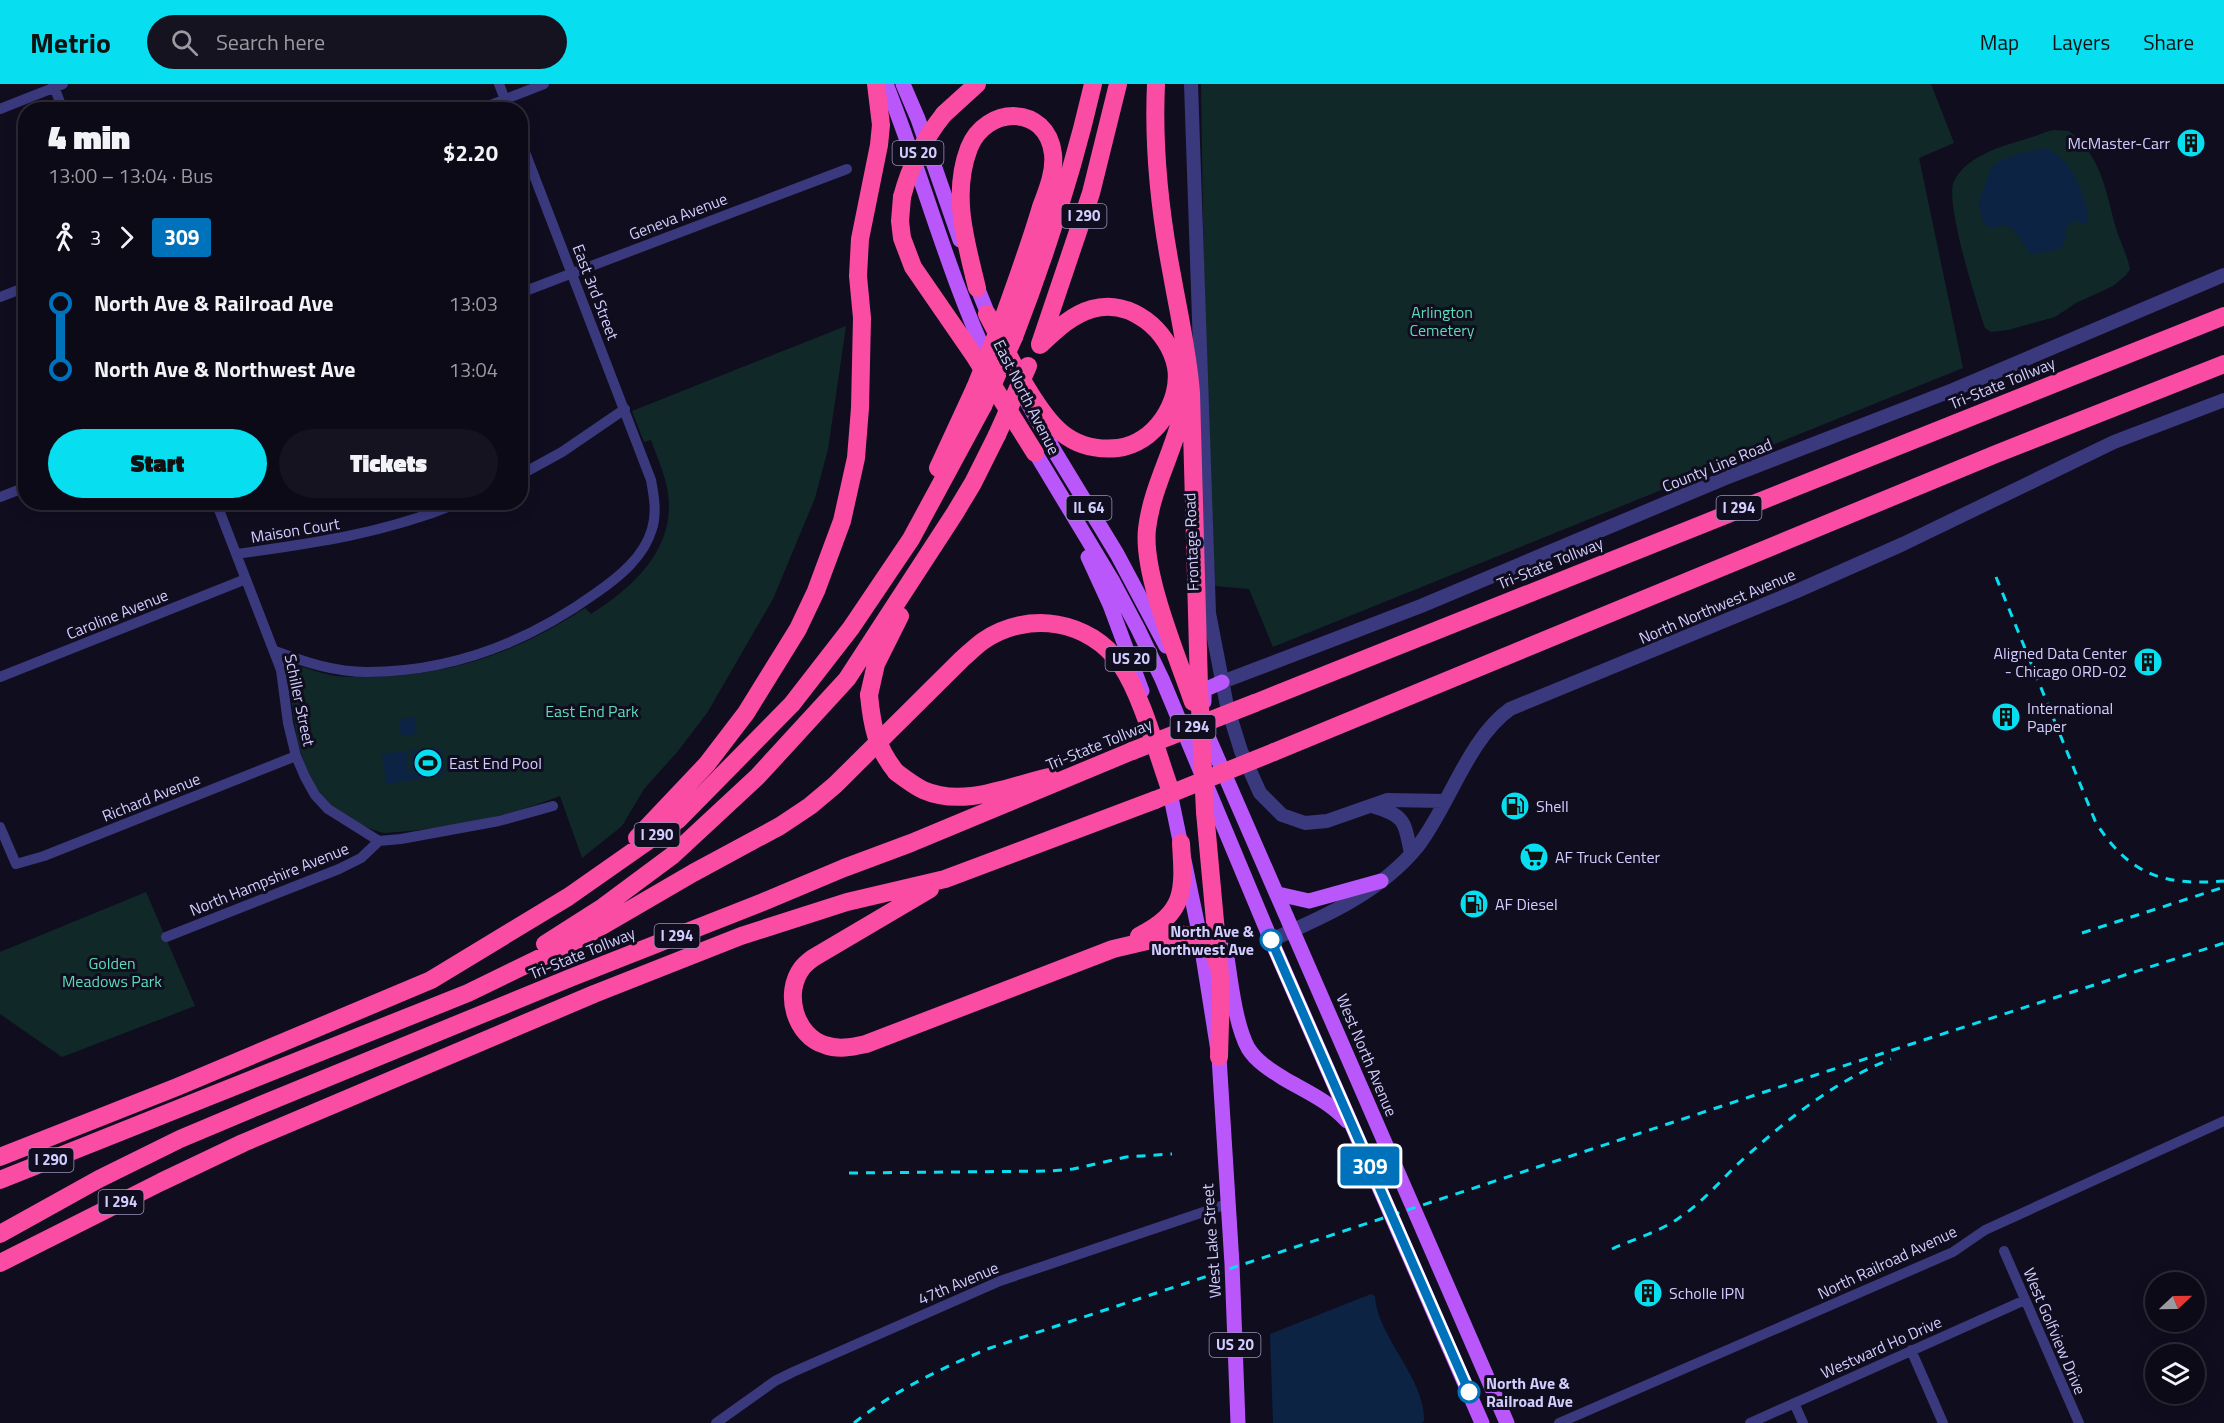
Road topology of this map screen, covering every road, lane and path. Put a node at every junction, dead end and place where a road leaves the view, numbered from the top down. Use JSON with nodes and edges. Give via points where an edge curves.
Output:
{"nodes":[{"id":1,"x":499,"y":84,"type":"edge"},
{"id":2,"x":544,"y":84,"type":"edge"},
{"id":3,"x":876,"y":84,"type":"edge"},
{"id":4,"x":886,"y":84,"type":"edge"},
{"id":5,"x":903,"y":84,"type":"edge"},
{"id":6,"x":977,"y":84,"type":"edge"},
{"id":7,"x":1093,"y":84,"type":"edge"},
{"id":8,"x":1118,"y":84,"type":"edge"},
{"id":9,"x":1155,"y":84,"type":"edge"},
{"id":10,"x":1191,"y":84,"type":"edge"},
{"id":11,"x":57,"y":85,"type":"edge"},
{"id":12,"x":61,"y":102,"type":"edge"},
{"id":13,"x":506,"y":102,"type":"edge"},
{"id":14,"x":511,"y":102,"type":"edge"},
{"id":15,"x":0,"y":109,"type":"edge"},
{"id":16,"x":528,"y":159,"type":"edge"},
{"id":17,"x":847,"y":169,"type":"dead end"},
{"id":18,"x":572,"y":272,"type":"junction"},
{"id":19,"x":2224,"y":275,"type":"edge"},
{"id":20,"x":977,"y":288,"type":"junction"},
{"id":21,"x":18,"y":290,"type":"edge"},
{"id":22,"x":528,"y":290,"type":"edge"},
{"id":23,"x":0,"y":297,"type":"edge"},
{"id":24,"x":995,"y":315,"type":"junction"},
{"id":25,"x":2224,"y":316,"type":"edge"},
{"id":26,"x":1040,"y":345,"type":"junction"},
{"id":27,"x":1188,"y":356,"type":"junction"},
{"id":28,"x":2224,"y":364,"type":"edge"},
{"id":29,"x":2224,"y":400,"type":"edge"},
{"id":30,"x":625,"y":409,"type":"junction"},
{"id":31,"x":1035,"y":453,"type":"junction"},
{"id":32,"x":528,"y":471,"type":"edge"},
{"id":33,"x":1050,"y":479,"type":"junction"},
{"id":34,"x":18,"y":490,"type":"edge"},
{"id":35,"x":0,"y":497,"type":"edge"},
{"id":36,"x":219,"y":510,"type":"edge"},
{"id":37,"x":439,"y":510,"type":"edge"},
{"id":38,"x":955,"y":513,"type":"junction"},
{"id":39,"x":236,"y":554,"type":"junction"},
{"id":40,"x":246,"y":579,"type":"junction"},
{"id":41,"x":851,"y":628,"type":"junction"},
{"id":42,"x":275,"y":651,"type":"junction"},
{"id":43,"x":0,"y":677,"type":"edge"},
{"id":44,"x":1222,"y":682,"type":"junction"},
{"id":45,"x":1199,"y":697,"type":"junction"},
{"id":46,"x":296,"y":756,"type":"junction"},
{"id":47,"x":1098,"y":766,"type":"junction"},
{"id":48,"x":1170,"y":789,"type":"junction"},
{"id":49,"x":1444,"y":801,"type":"junction"},
{"id":50,"x":553,"y":806,"type":"dead end"},
{"id":51,"x":1372,"y":806,"type":"junction"},
{"id":52,"x":1208,"y":811,"type":"junction"},
{"id":53,"x":0,"y":827,"type":"edge"},
{"id":54,"x":379,"y":841,"type":"junction"},
{"id":55,"x":1181,"y":843,"type":"junction"},
{"id":56,"x":1411,"y":853,"type":"junction"},
{"id":57,"x":602,"y":873,"type":"junction"},
{"id":58,"x":945,"y":879,"type":"junction"},
{"id":59,"x":1381,"y":881,"type":"junction"},
{"id":60,"x":1278,"y":894,"type":"junction"},
{"id":61,"x":1294,"y":930,"type":"junction"},
{"id":62,"x":166,"y":937,"type":"dead end"},
{"id":63,"x":1200,"y":937,"type":"junction"},
{"id":64,"x":1271,"y":940,"type":"junction"},
{"id":65,"x":1113,"y":950,"type":"junction"},
{"id":66,"x":1219,"y":967,"type":"junction"},
{"id":67,"x":468,"y":993,"type":"junction"},
{"id":68,"x":1219,"y":1058,"type":"junction"},
{"id":69,"x":2224,"y":1121,"type":"edge"},
{"id":70,"x":1354,"y":1129,"type":"junction"},
{"id":71,"x":0,"y":1157,"type":"edge"},
{"id":72,"x":0,"y":1180,"type":"edge"},
{"id":73,"x":1227,"y":1204,"type":"junction"},
{"id":74,"x":0,"y":1234,"type":"edge"},
{"id":75,"x":2004,"y":1251,"type":"dead end"},
{"id":76,"x":0,"y":1263,"type":"edge"},
{"id":77,"x":2025,"y":1300,"type":"junction"},
{"id":78,"x":1911,"y":1350,"type":"junction"},
{"id":79,"x":741,"y":1392,"type":"dead end"},
{"id":80,"x":753,"y":1396,"type":"junction"},
{"id":81,"x":1794,"y":1403,"type":"junction"},
{"id":82,"x":716,"y":1423,"type":"edge"},
{"id":83,"x":1238,"y":1423,"type":"edge"},
{"id":84,"x":1482,"y":1423,"type":"edge"},
{"id":85,"x":1508,"y":1423,"type":"edge"},
{"id":86,"x":1559,"y":1423,"type":"edge"},
{"id":87,"x":1749,"y":1423,"type":"edge"},
{"id":88,"x":1803,"y":1423,"type":"edge"},
{"id":89,"x":1943,"y":1423,"type":"edge"},
{"id":90,"x":2079,"y":1423,"type":"edge"}],
"edges":[{"from":1,"to":13,"type":"street"},
{"from":2,"to":14,"type":"street"},
{"from":3,"to":57,"type":"highway","via":[[881,124],[860,239],[858,276],[862,318],[860,408],[856,458],[842,521],[798,629],[746,713],[707,764]]},
{"from":4,"to":31,"type":"main road","name":"East North Avenue","via":[[973,328]]},
{"from":5,"to":20,"type":"main road","name":"East North Avenue","number":"IL 64"},
{"from":6,"to":31,"type":"highway","number":"US 20","bridge":true,"via":[[944,114],[922,144],[902,197],[902,238],[913,267]]},
{"from":7,"to":41,"type":"highway","number":"I 290","bridge":true,"via":[[1071,173],[1014,337],[983,406],[911,539]]},
{"from":8,"to":26,"type":"highway","number":"I 290","via":[[1091,193]]},
{"from":9,"to":27,"type":"highway","number":"US 20","via":[[1164,230]]},
{"from":10,"to":44,"type":"street","name":"Frontage Road","via":[[1209,613]]},
{"from":11,"to":12,"type":"street"},
{"from":11,"to":15,"type":"street"},
{"from":16,"to":18,"type":"street","name":"East 3rd Street"},
{"from":17,"to":18,"type":"street","name":"Geneva Avenue"},
{"from":18,"to":22,"type":"street","name":"Geneva Avenue"},
{"from":18,"to":30,"type":"street","name":"East 3rd Street"},
{"from":19,"to":44,"type":"street","name":"County Line Road","via":[[1953,390],[1723,479],[1421,606]]},
{"from":20,"to":24,"type":"main road","name":"East North Avenue","number":"IL 64"},
{"from":20,"to":24,"type":"highway","via":[[961,214],[965,161],[983,126],[1000,117],[1020,116],[1045,132],[1053,167],[1039,214]]},
{"from":21,"to":23,"type":"street"},
{"from":24,"to":26,"type":"highway","via":[[1044,414],[1076,442],[1106,449],[1135,443],[1156,428],[1172,401],[1176,369],[1172,354],[1157,329],[1133,312],[1091,309],[1065,323]]},
{"from":24,"to":41,"type":"highway","bridge":true,"via":[[975,388],[939,466]]},
{"from":24,"to":45,"type":"main road","name":"East North Avenue","number":"IL 64","via":[[1034,414]]},
{"from":25,"to":47,"type":"highway","name":"Tri-State Tollway","number":"I 294","bridge":true},
{"from":26,"to":38,"type":"highway","number":"I 290","bridge":true},
{"from":27,"to":45,"type":"highway","number":"US 20"},
{"from":27,"to":45,"type":"highway","via":[[1182,418],[1150,512],[1146,545],[1156,592]]},
{"from":28,"to":58,"type":"highway","number":"I 294","bridge":true,"via":[[1155,800]]},
{"from":29,"to":49,"type":"street","name":"North Northwest Avenue","via":[[2114,442],[1903,544],[1510,710],[1490,729]]},
{"from":30,"to":32,"type":"street"},
{"from":30,"to":42,"type":"street","name":"East 3rd Street","via":[[651,480],[655,518],[644,547],[604,588],[535,632],[458,661],[357,672],[328,669]]},
{"from":31,"to":33,"type":"main road","name":"East North Avenue","number":"US 20"},
{"from":33,"to":48,"type":"main road","number":"US 20","via":[[1131,657]]},
{"from":33,"to":64,"type":"main road","name":"East North Avenue","number":"IL 64","via":[[1138,629]]},
{"from":34,"to":35,"type":"street"},
{"from":36,"to":39,"type":"street","name":"Schiller Street"},
{"from":37,"to":39,"type":"street","name":"Maison Court","via":[[358,535]]},
{"from":38,"to":47,"type":"highway","bridge":true,"via":[[876,664],[869,695],[872,727],[884,757],[896,772],[922,790],[966,798]]},
{"from":38,"to":67,"type":"highway","number":"I 290","via":[[847,679],[758,776],[673,855],[603,907]]},
{"from":39,"to":40,"type":"street","name":"Schiller Street"},
{"from":40,"to":42,"type":"street","name":"Schiller Street"},
{"from":40,"to":43,"type":"street","name":"Caroline Avenue"},
{"from":41,"to":57,"type":"highway","number":"I 290","via":[[792,704],[678,820]]},
{"from":42,"to":46,"type":"street","name":"Schiller Street"},
{"from":44,"to":45,"type":"main road","via":[[1204,690]]},
{"from":44,"to":51,"type":"street","name":"Frontage Road","via":[[1241,751],[1260,793],[1282,815],[1305,823],[1328,821]]},
{"from":45,"to":52,"type":"highway","number":"US 20","bridge":true},
{"from":45,"to":60,"type":"main road","name":"West North Avenue","number":"IL 64"},
{"from":46,"to":53,"type":"street","name":"Richard Avenue","via":[[16,864]]},
{"from":46,"to":54,"type":"street","name":"Schiller Street","via":[[320,802]]},
{"from":47,"to":74,"type":"highway","name":"Tri-State Tollway","number":"I 294","via":[[180,1139],[69,1194]]},
{"from":48,"to":55,"type":"main road","number":"US 20"},
{"from":48,"to":67,"type":"highway","via":[[1130,682],[1111,653],[1085,633],[1055,623],[1031,622],[984,640],[836,786],[810,806],[583,937]]},
{"from":49,"to":51,"type":"street","name":"Frontage Road","via":[[1388,800]]},
{"from":49,"to":56,"type":"street","name":"North Northwest Avenue"},
{"from":50,"to":54,"type":"street","via":[[499,821]]},
{"from":51,"to":56,"type":"street","via":[[1394,812],[1405,824]]},
{"from":52,"to":66,"type":"highway","number":"US 20"},
{"from":52,"to":70,"type":"main road","via":[[1230,980],[1248,1047],[1269,1069],[1339,1112]]},
{"from":54,"to":62,"type":"street","name":"North Hampshire Avenue","via":[[361,858],[345,866]]},
{"from":55,"to":63,"type":"main road","number":"US 20"},
{"from":55,"to":65,"type":"highway","via":[[1182,888],[1178,904],[1159,924]]},
{"from":56,"to":59,"type":"street","name":"North Northwest Avenue"},
{"from":57,"to":71,"type":"highway","number":"I 290","via":[[431,980]]},
{"from":58,"to":65,"type":"highway","via":[[802,968],[793,990],[793,1004],[803,1031],[813,1040],[843,1048],[866,1044]]},
{"from":58,"to":76,"type":"highway","number":"I 294","via":[[847,902],[741,936],[594,994],[243,1143]]},
{"from":59,"to":60,"type":"main road","via":[[1309,901]]},
{"from":59,"to":61,"type":"street","name":"North Northwest Avenue","via":[[1342,907]]},
{"from":60,"to":61,"type":"main road","name":"West North Avenue","number":"IL 64"},
{"from":61,"to":64,"type":"street","name":"North Northwest Avenue"},
{"from":61,"to":85,"type":"main road","name":"West North Avenue","number":"IL 64"},
{"from":63,"to":65,"type":"highway","via":[[1177,934]]},
{"from":63,"to":66,"type":"highway"},
{"from":63,"to":68,"type":"main road","number":"US 20"},
{"from":64,"to":70,"type":"main road","number":"IL 64"},
{"from":66,"to":68,"type":"highway","number":"US 20"},
{"from":67,"to":72,"type":"highway","number":"I 290"},
{"from":68,"to":73,"type":"main road","name":"West Lake Street","number":"US 20"},
{"from":69,"to":86,"type":"street","name":"North Railroad Avenue","via":[[1985,1230],[1953,1252]]},
{"from":70,"to":84,"type":"main road","number":"IL 64"},
{"from":73,"to":80,"type":"street","name":"47th Avenue","via":[[1000,1281],[793,1372]]},
{"from":73,"to":83,"type":"main road","name":"West Lake Street","number":"US 20"},
{"from":75,"to":77,"type":"street","name":"West Golfview Drive"},
{"from":77,"to":78,"type":"street","name":"Westward Ho Drive"},
{"from":77,"to":90,"type":"street","name":"West Golfview Drive"},
{"from":78,"to":81,"type":"street","name":"Westward Ho Drive"},
{"from":78,"to":89,"type":"street"},
{"from":79,"to":80,"type":"street"},
{"from":80,"to":82,"type":"street","name":"47th Avenue"},
{"from":81,"to":87,"type":"street","name":"Westward Ho Drive"},
{"from":81,"to":88,"type":"street"}]}
